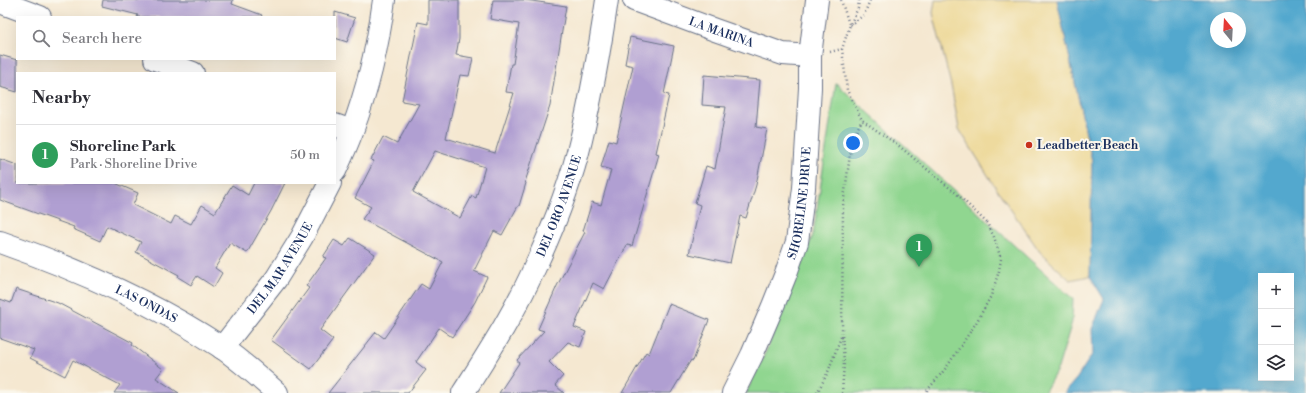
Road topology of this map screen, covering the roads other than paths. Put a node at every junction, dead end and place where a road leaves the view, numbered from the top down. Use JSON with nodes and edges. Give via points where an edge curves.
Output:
{"nodes":[{"id":1,"x":384,"y":0,"type":"edge"},
{"id":2,"x":607,"y":0,"type":"edge"},
{"id":3,"x":634,"y":0,"type":"edge"},
{"id":4,"x":817,"y":0,"type":"edge"},
{"id":5,"x":0,"y":2,"type":"edge"},
{"id":6,"x":37,"y":16,"type":"edge"},
{"id":7,"x":810,"y":56,"type":"junction"},
{"id":8,"x":158,"y":60,"type":"edge"},
{"id":9,"x":190,"y":72,"type":"edge"},
{"id":10,"x":343,"y":128,"type":"edge"},
{"id":11,"x":336,"y":166,"type":"edge"},
{"id":12,"x":329,"y":184,"type":"edge"},
{"id":13,"x":0,"y":242,"type":"edge"},
{"id":14,"x":222,"y":348,"type":"junction"},
{"id":15,"x":277,"y":393,"type":"edge"},
{"id":16,"x":463,"y":393,"type":"edge"},
{"id":17,"x":733,"y":393,"type":"edge"}],
"edges":[{"from":1,"to":10,"type":"street","via":[[370,73]]},
{"from":2,"to":16,"type":"street","name":"DEL ORO AVENUE","via":[[581,140],[557,216],[535,268],[503,331]]},
{"from":3,"to":7,"type":"street","name":"LA MARINA","via":[[783,54]]},
{"from":4,"to":7,"type":"street","name":"SHORELINE DRIVE"},
{"from":5,"to":6,"type":"street"},
{"from":7,"to":17,"type":"street","name":"SHORELINE DRIVE","via":[[804,188],[797,242],[786,276]]},
{"from":8,"to":9,"type":"street"},
{"from":10,"to":11,"type":"street"},
{"from":12,"to":14,"type":"street","name":"DEL MAR AVENUE","via":[[302,237],[276,279]]},
{"from":13,"to":14,"type":"street","name":"LAS ONDAS","via":[[126,293],[176,319]]},
{"from":14,"to":15,"type":"street","name":"LAS ONDAS"}]}
